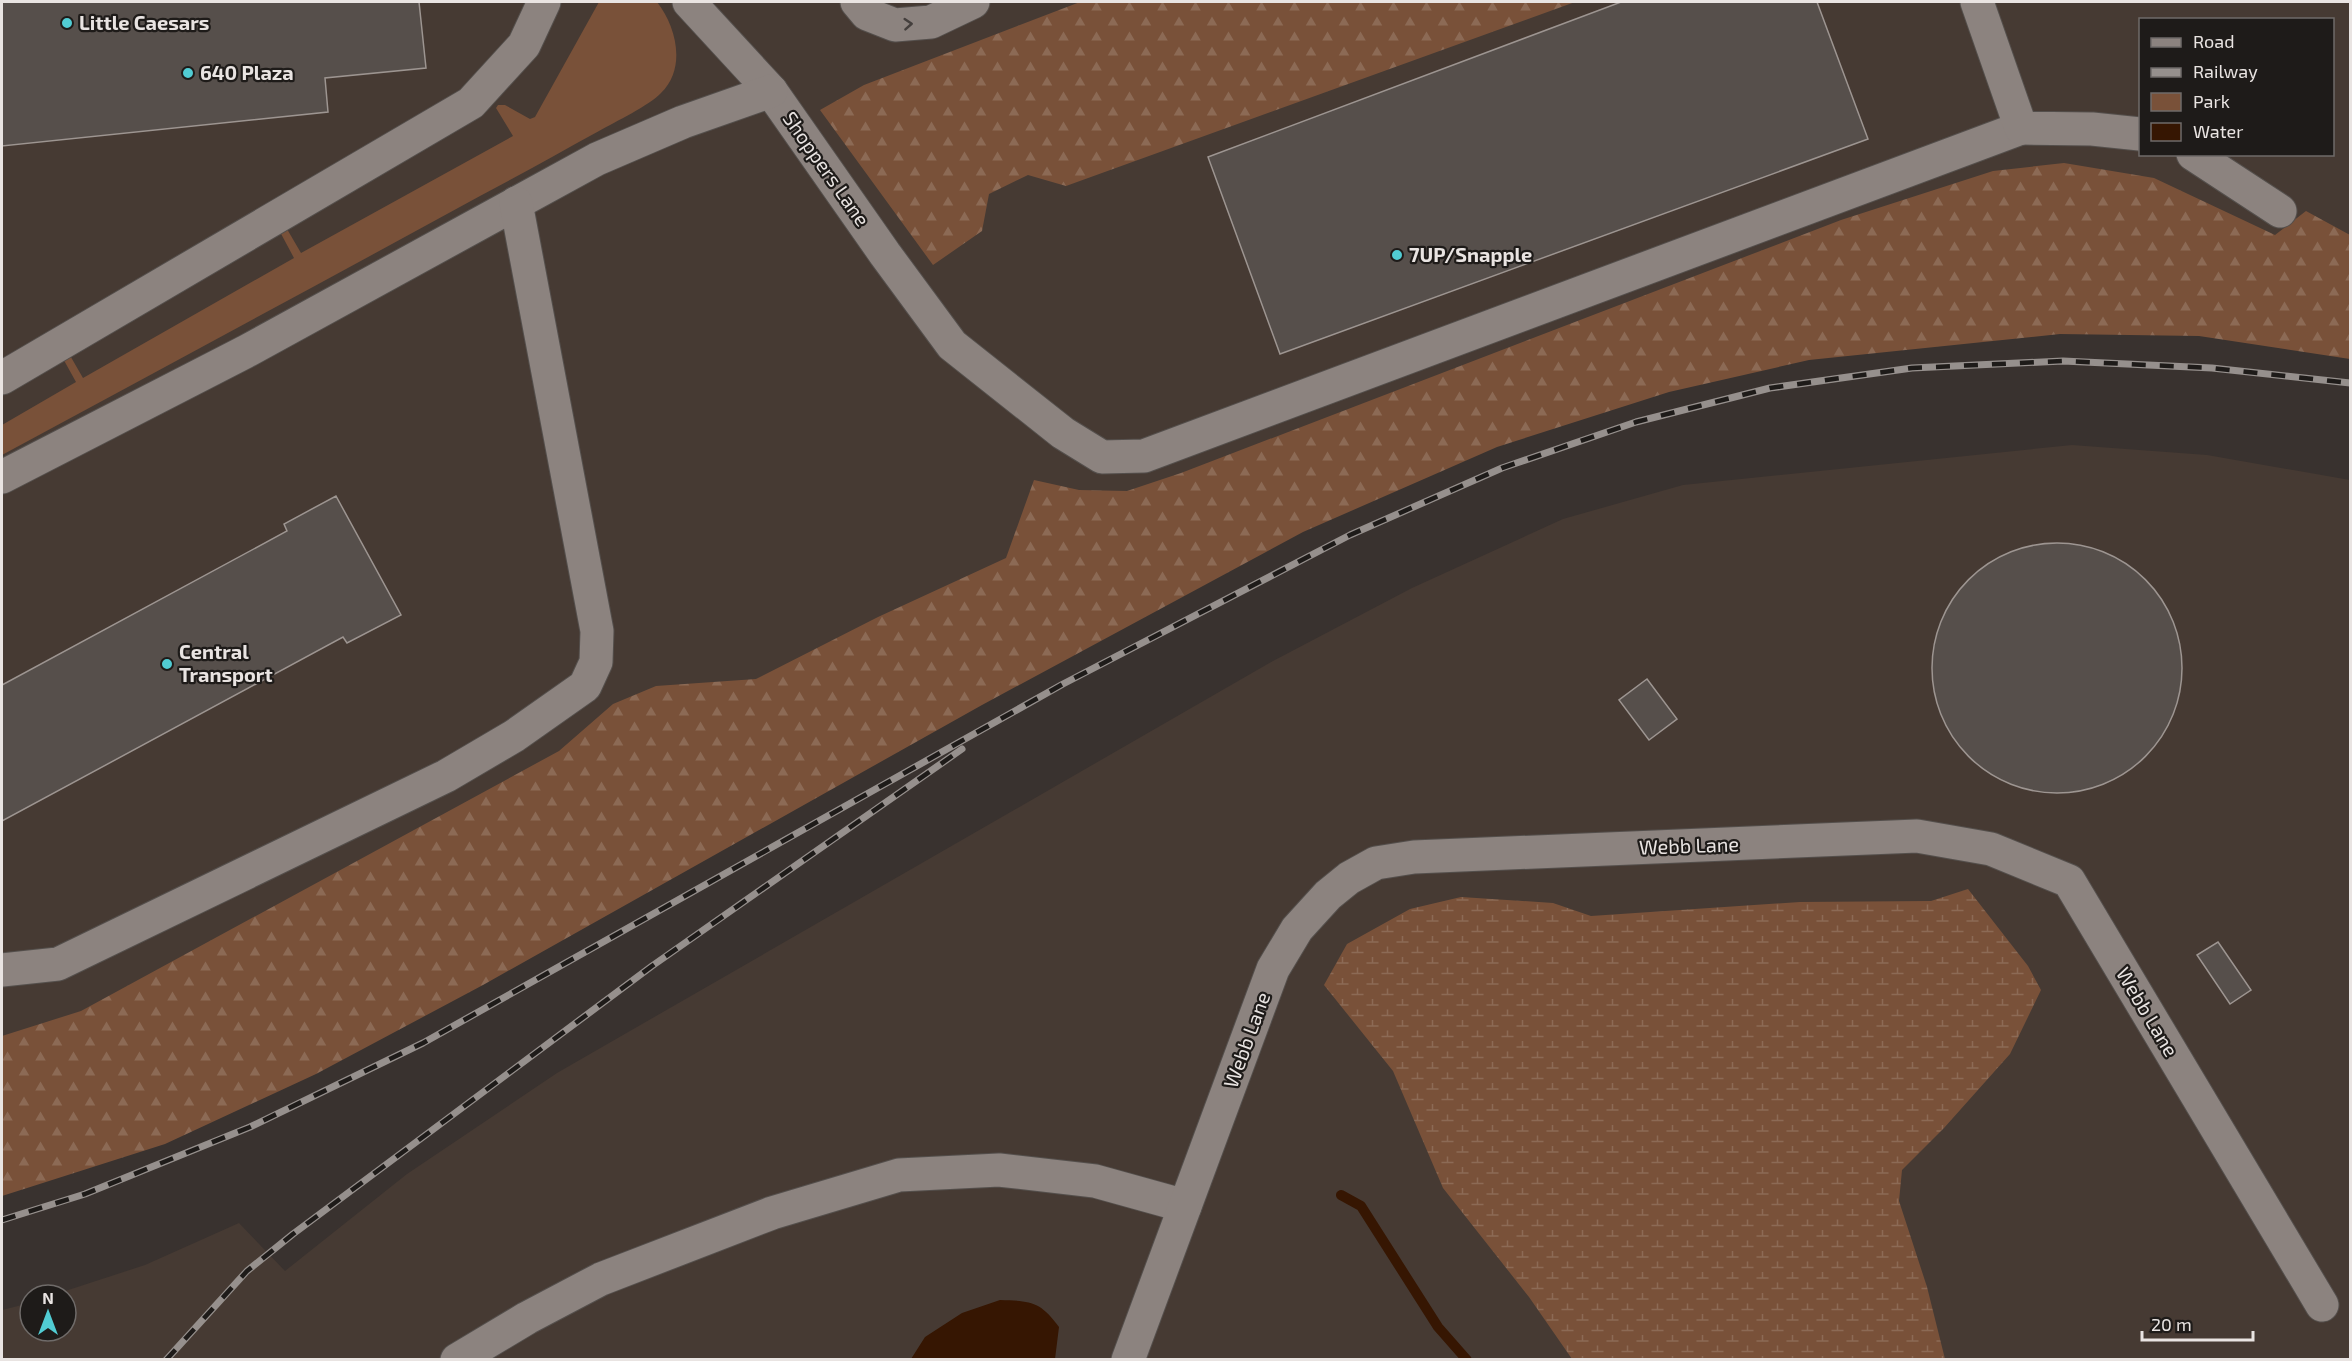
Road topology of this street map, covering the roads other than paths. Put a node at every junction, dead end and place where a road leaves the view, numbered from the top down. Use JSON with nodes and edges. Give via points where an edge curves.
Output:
{"nodes":[{"id":1,"x":544,"y":2,"type":"edge"},
{"id":2,"x":689,"y":2,"type":"edge"},
{"id":3,"x":857,"y":2,"type":"edge"},
{"id":4,"x":973,"y":2,"type":"edge"},
{"id":5,"x":1977,"y":2,"type":"edge"},
{"id":6,"x":771,"y":90,"type":"junction"},
{"id":7,"x":2021,"y":128,"type":"junction"},
{"id":8,"x":2139,"y":134,"type":"edge"},
{"id":9,"x":2196,"y":156,"type":"edge"},
{"id":10,"x":516,"y":202,"type":"junction"},
{"id":11,"x":2280,"y":210,"type":"dead end"},
{"id":12,"x":2,"y":378,"type":"edge"},
{"id":13,"x":2,"y":477,"type":"edge"},
{"id":14,"x":2,"y":970,"type":"edge"},
{"id":15,"x":1185,"y":1206,"type":"junction"},
{"id":16,"x":2322,"y":1305,"type":"dead end"},
{"id":17,"x":457,"y":1359,"type":"edge"},
{"id":18,"x":1128,"y":1359,"type":"edge"}],
"edges":[{"from":1,"to":12,"type":"street","via":[[524,45],[471,104]]},
{"from":2,"to":6,"type":"street","name":"Shoppers Lane"},
{"from":3,"to":4,"type":"street","one_way":true,"via":[[867,14],[895,25],[931,22]]},
{"from":5,"to":7,"type":"street"},
{"from":6,"to":7,"type":"street","name":"Shoppers Lane","via":[[952,345],[1063,433],[1102,457],[1144,456]]},
{"from":6,"to":10,"type":"street","via":[[597,159]]},
{"from":7,"to":8,"type":"street"},
{"from":9,"to":11,"type":"street"},
{"from":10,"to":13,"type":"street","via":[[245,352]]},
{"from":10,"to":14,"type":"street","via":[[597,631],[596,662],[585,686],[514,736],[446,776],[58,964]]},
{"from":15,"to":16,"type":"street","name":"Webb Lane","via":[[1273,969],[1297,929],[1328,895],[1376,863],[1414,857],[1917,836],[1991,849],[2069,881]]},
{"from":15,"to":17,"type":"street","via":[[1095,1181],[999,1170],[899,1175],[772,1213],[601,1279]]},
{"from":15,"to":18,"type":"street","name":"Webb Lane"}]}
